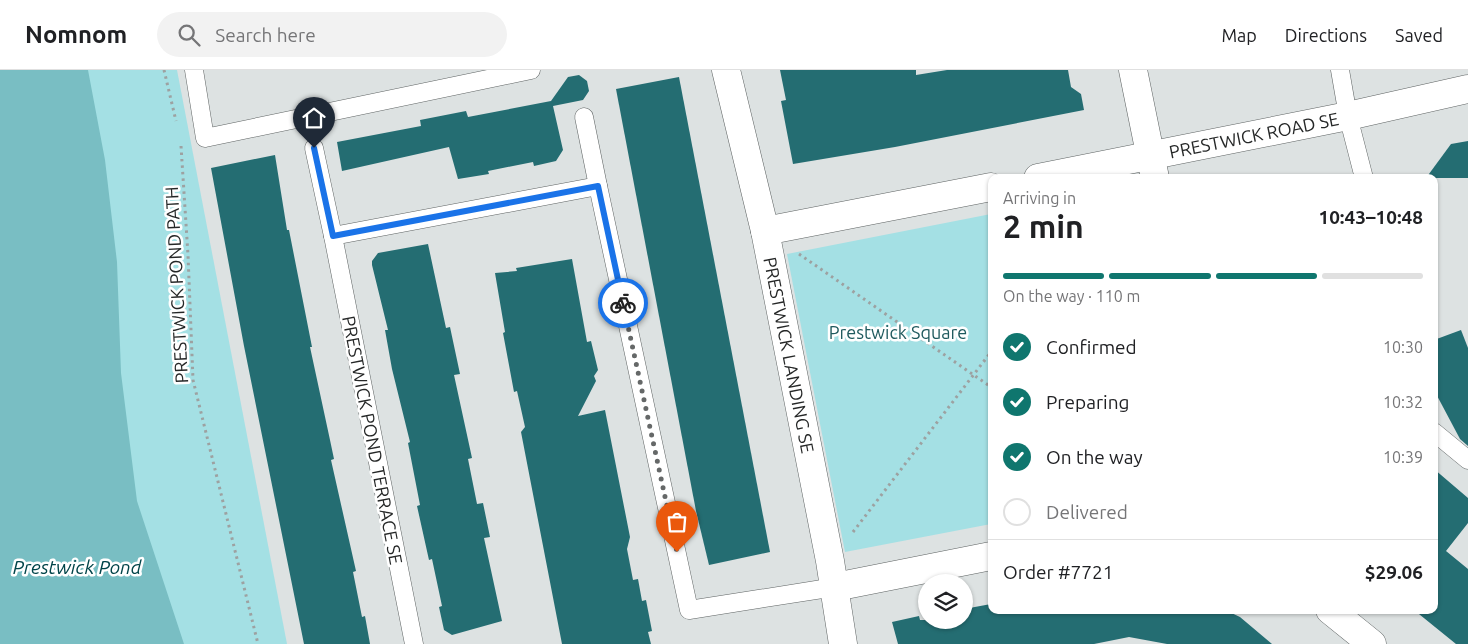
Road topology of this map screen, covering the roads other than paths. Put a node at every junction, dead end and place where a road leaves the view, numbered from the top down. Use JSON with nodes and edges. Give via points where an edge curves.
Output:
{"nodes":[{"id":1,"x":194,"y":70,"type":"edge"},
{"id":2,"x":531,"y":70,"type":"edge"},
{"id":3,"x":726,"y":70,"type":"edge"},
{"id":4,"x":1133,"y":70,"type":"edge"},
{"id":5,"x":1340,"y":70,"type":"edge"},
{"id":6,"x":1468,"y":89,"type":"edge"},
{"id":7,"x":1348,"y":116,"type":"junction"},
{"id":8,"x":584,"y":118,"type":"dead end"},
{"id":9,"x":314,"y":148,"type":"dead end"},
{"id":10,"x":1153,"y":166,"type":"edge"},
{"id":11,"x":1076,"y":174,"type":"edge"},
{"id":12,"x":1363,"y":174,"type":"edge"},
{"id":13,"x":598,"y":186,"type":"junction"},
{"id":14,"x":988,"y":188,"type":"edge"},
{"id":15,"x":766,"y":231,"type":"junction"},
{"id":16,"x":333,"y":236,"type":"junction"},
{"id":17,"x":1438,"y":435,"type":"edge"},
{"id":18,"x":1468,"y":460,"type":"edge"},
{"id":19,"x":988,"y":556,"type":"edge"},
{"id":20,"x":833,"y":574,"type":"junction"},
{"id":21,"x":1335,"y":614,"type":"edge"},
{"id":22,"x":414,"y":644,"type":"edge"},
{"id":23,"x":844,"y":644,"type":"edge"},
{"id":24,"x":1372,"y":644,"type":"edge"}],
"edges":[{"from":1,"to":2,"type":"lane","via":[[205,138]]},
{"from":3,"to":15,"type":"street","name":"PRESTWICK LANDING SE"},
{"from":4,"to":10,"type":"street"},
{"from":5,"to":7,"type":"lane"},
{"from":6,"to":7,"type":"street","name":"PRESTWICK ROAD SE"},
{"from":7,"to":10,"type":"street","name":"PRESTWICK ROAD SE"},
{"from":7,"to":12,"type":"lane"},
{"from":8,"to":13,"type":"lane"},
{"from":9,"to":16,"type":"lane","name":"PRESTWICK POND TERRACE SE"},
{"from":10,"to":11,"type":"street","name":"PRESTWICK ROAD SE"},
{"from":13,"to":16,"type":"lane"},
{"from":13,"to":20,"type":"lane","via":[[689,610]]},
{"from":14,"to":15,"type":"street"},
{"from":15,"to":20,"type":"street","name":"PRESTWICK LANDING SE"},
{"from":16,"to":22,"type":"lane","name":"PRESTWICK POND TERRACE SE"},
{"from":17,"to":18,"type":"lane"},
{"from":19,"to":20,"type":"street"},
{"from":20,"to":23,"type":"street","name":"PRESTWICK LANDING SE"},
{"from":21,"to":24,"type":"street"}]}
